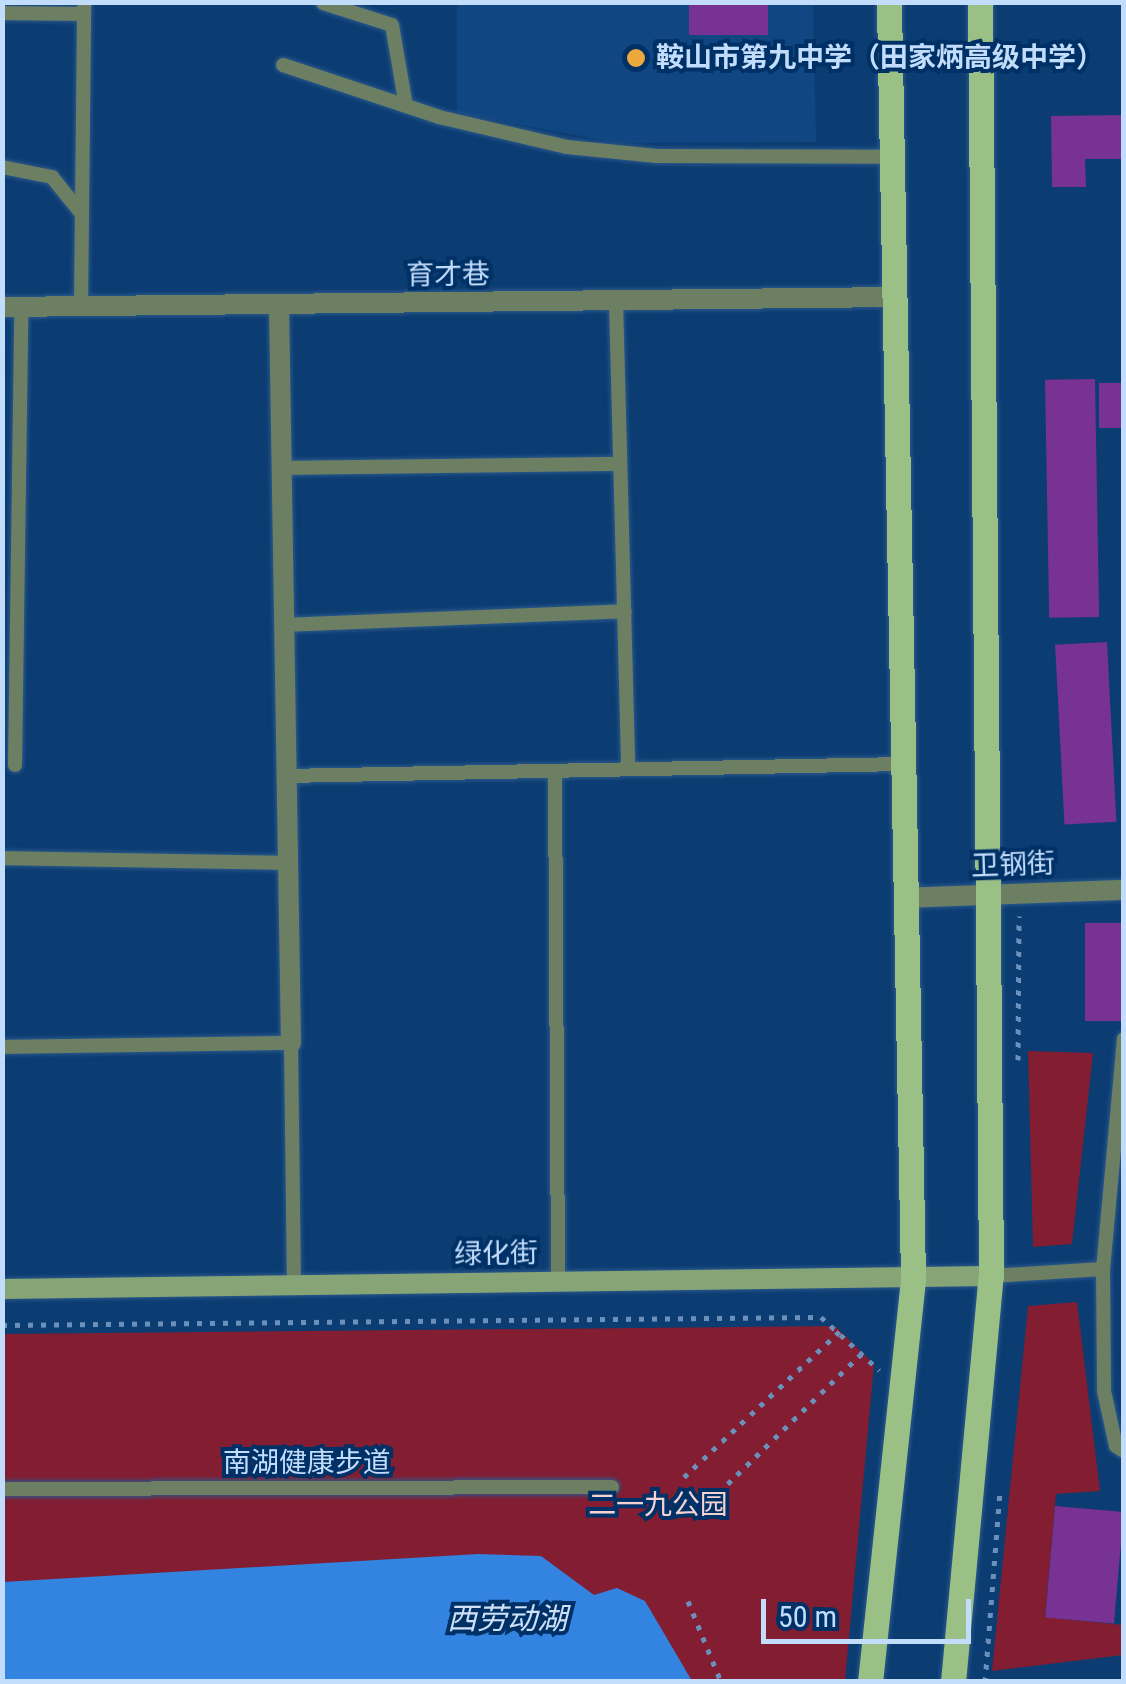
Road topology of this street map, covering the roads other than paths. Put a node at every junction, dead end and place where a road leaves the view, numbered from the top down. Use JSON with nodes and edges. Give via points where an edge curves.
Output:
{"nodes":[{"id":1,"x":889,"y":2,"type":"edge"},
{"id":2,"x":980,"y":2,"type":"edge"},
{"id":3,"x":322,"y":3,"type":"edge"},
{"id":4,"x":84,"y":8,"type":"edge"},
{"id":5,"x":2,"y":13,"type":"edge"},
{"id":6,"x":283,"y":65,"type":"dead end"},
{"id":7,"x":406,"y":106,"type":"junction"},
{"id":8,"x":892,"y":158,"type":"junction"},
{"id":9,"x":2,"y":167,"type":"edge"},
{"id":10,"x":82,"y":214,"type":"junction"},
{"id":11,"x":894,"y":297,"type":"junction"},
{"id":12,"x":616,"y":301,"type":"junction"},
{"id":13,"x":280,"y":305,"type":"junction"},
{"id":14,"x":12,"y":307,"type":"edge"},
{"id":15,"x":82,"y":307,"type":"junction"},
{"id":16,"x":620,"y":464,"type":"junction"},
{"id":17,"x":282,"y":468,"type":"junction"},
{"id":18,"x":624,"y":611,"type":"junction"},
{"id":19,"x":283,"y":624,"type":"junction"},
{"id":20,"x":902,"y":764,"type":"junction"},
{"id":21,"x":15,"y":765,"type":"dead end"},
{"id":22,"x":628,"y":770,"type":"junction"},
{"id":23,"x":555,"y":771,"type":"junction"},
{"id":24,"x":285,"y":776,"type":"junction"},
{"id":25,"x":2,"y":858,"type":"edge"},
{"id":26,"x":287,"y":863,"type":"junction"},
{"id":27,"x":1124,"y":890,"type":"edge"},
{"id":28,"x":991,"y":893,"type":"junction"},
{"id":29,"x":904,"y":898,"type":"junction"},
{"id":30,"x":1124,"y":1039,"type":"edge"},
{"id":31,"x":291,"y":1044,"type":"junction"},
{"id":32,"x":2,"y":1047,"type":"edge"},
{"id":33,"x":1103,"y":1270,"type":"junction"},
{"id":34,"x":991,"y":1276,"type":"junction"},
{"id":35,"x":914,"y":1278,"type":"junction"},
{"id":36,"x":558,"y":1280,"type":"junction"},
{"id":37,"x":294,"y":1286,"type":"junction"},
{"id":38,"x":2,"y":1289,"type":"edge"},
{"id":39,"x":1124,"y":1451,"type":"edge"},
{"id":40,"x":612,"y":1488,"type":"dead end"},
{"id":41,"x":2,"y":1489,"type":"edge"},
{"id":42,"x":870,"y":1682,"type":"edge"},
{"id":43,"x":954,"y":1682,"type":"edge"}],
"edges":[{"from":1,"to":8,"type":"main road"},
{"from":2,"to":28,"type":"main road"},
{"from":3,"to":7,"type":"lane","via":[[392,24]]},
{"from":4,"to":5,"type":"lane"},
{"from":4,"to":10,"type":"lane"},
{"from":6,"to":7,"type":"lane"},
{"from":7,"to":8,"type":"lane","via":[[567,147],[621,153]]},
{"from":8,"to":11,"type":"main road"},
{"from":9,"to":10,"type":"lane","via":[[52,176]]},
{"from":10,"to":15,"type":"lane"},
{"from":11,"to":12,"type":"street","name":"育才巷"},
{"from":11,"to":20,"type":"main road"},
{"from":12,"to":13,"type":"street","name":"育才巷"},
{"from":12,"to":16,"type":"lane"},
{"from":13,"to":15,"type":"street","name":"育才巷"},
{"from":13,"to":17,"type":"street"},
{"from":14,"to":15,"type":"street","name":"育才巷"},
{"from":14,"to":21,"type":"lane"},
{"from":16,"to":17,"type":"lane"},
{"from":16,"to":18,"type":"lane"},
{"from":17,"to":19,"type":"street"},
{"from":18,"to":19,"type":"lane"},
{"from":18,"to":22,"type":"lane"},
{"from":19,"to":24,"type":"street"},
{"from":20,"to":22,"type":"lane"},
{"from":20,"to":29,"type":"main road"},
{"from":22,"to":23,"type":"lane"},
{"from":23,"to":24,"type":"lane"},
{"from":23,"to":36,"type":"lane"},
{"from":24,"to":26,"type":"street"},
{"from":25,"to":26,"type":"lane"},
{"from":26,"to":31,"type":"street"},
{"from":27,"to":28,"type":"street","name":"卫钢街"},
{"from":28,"to":29,"type":"street","name":"卫钢街"},
{"from":28,"to":34,"type":"main road"},
{"from":29,"to":35,"type":"main road"},
{"from":30,"to":33,"type":"lane"},
{"from":31,"to":32,"type":"lane"},
{"from":31,"to":37,"type":"lane"},
{"from":33,"to":34,"type":"lane"},
{"from":33,"to":39,"type":"lane","via":[[1104,1391],[1116,1446]]},
{"from":34,"to":35,"type":"main road","name":"绿化街"},
{"from":34,"to":43,"type":"main road"},
{"from":35,"to":36,"type":"main road","name":"绿化街"},
{"from":35,"to":42,"type":"main road"},
{"from":36,"to":37,"type":"main road","name":"绿化街"},
{"from":37,"to":38,"type":"main road","name":"绿化街"},
{"from":40,"to":41,"type":"lane","name":"南湖健康步道"}]}
